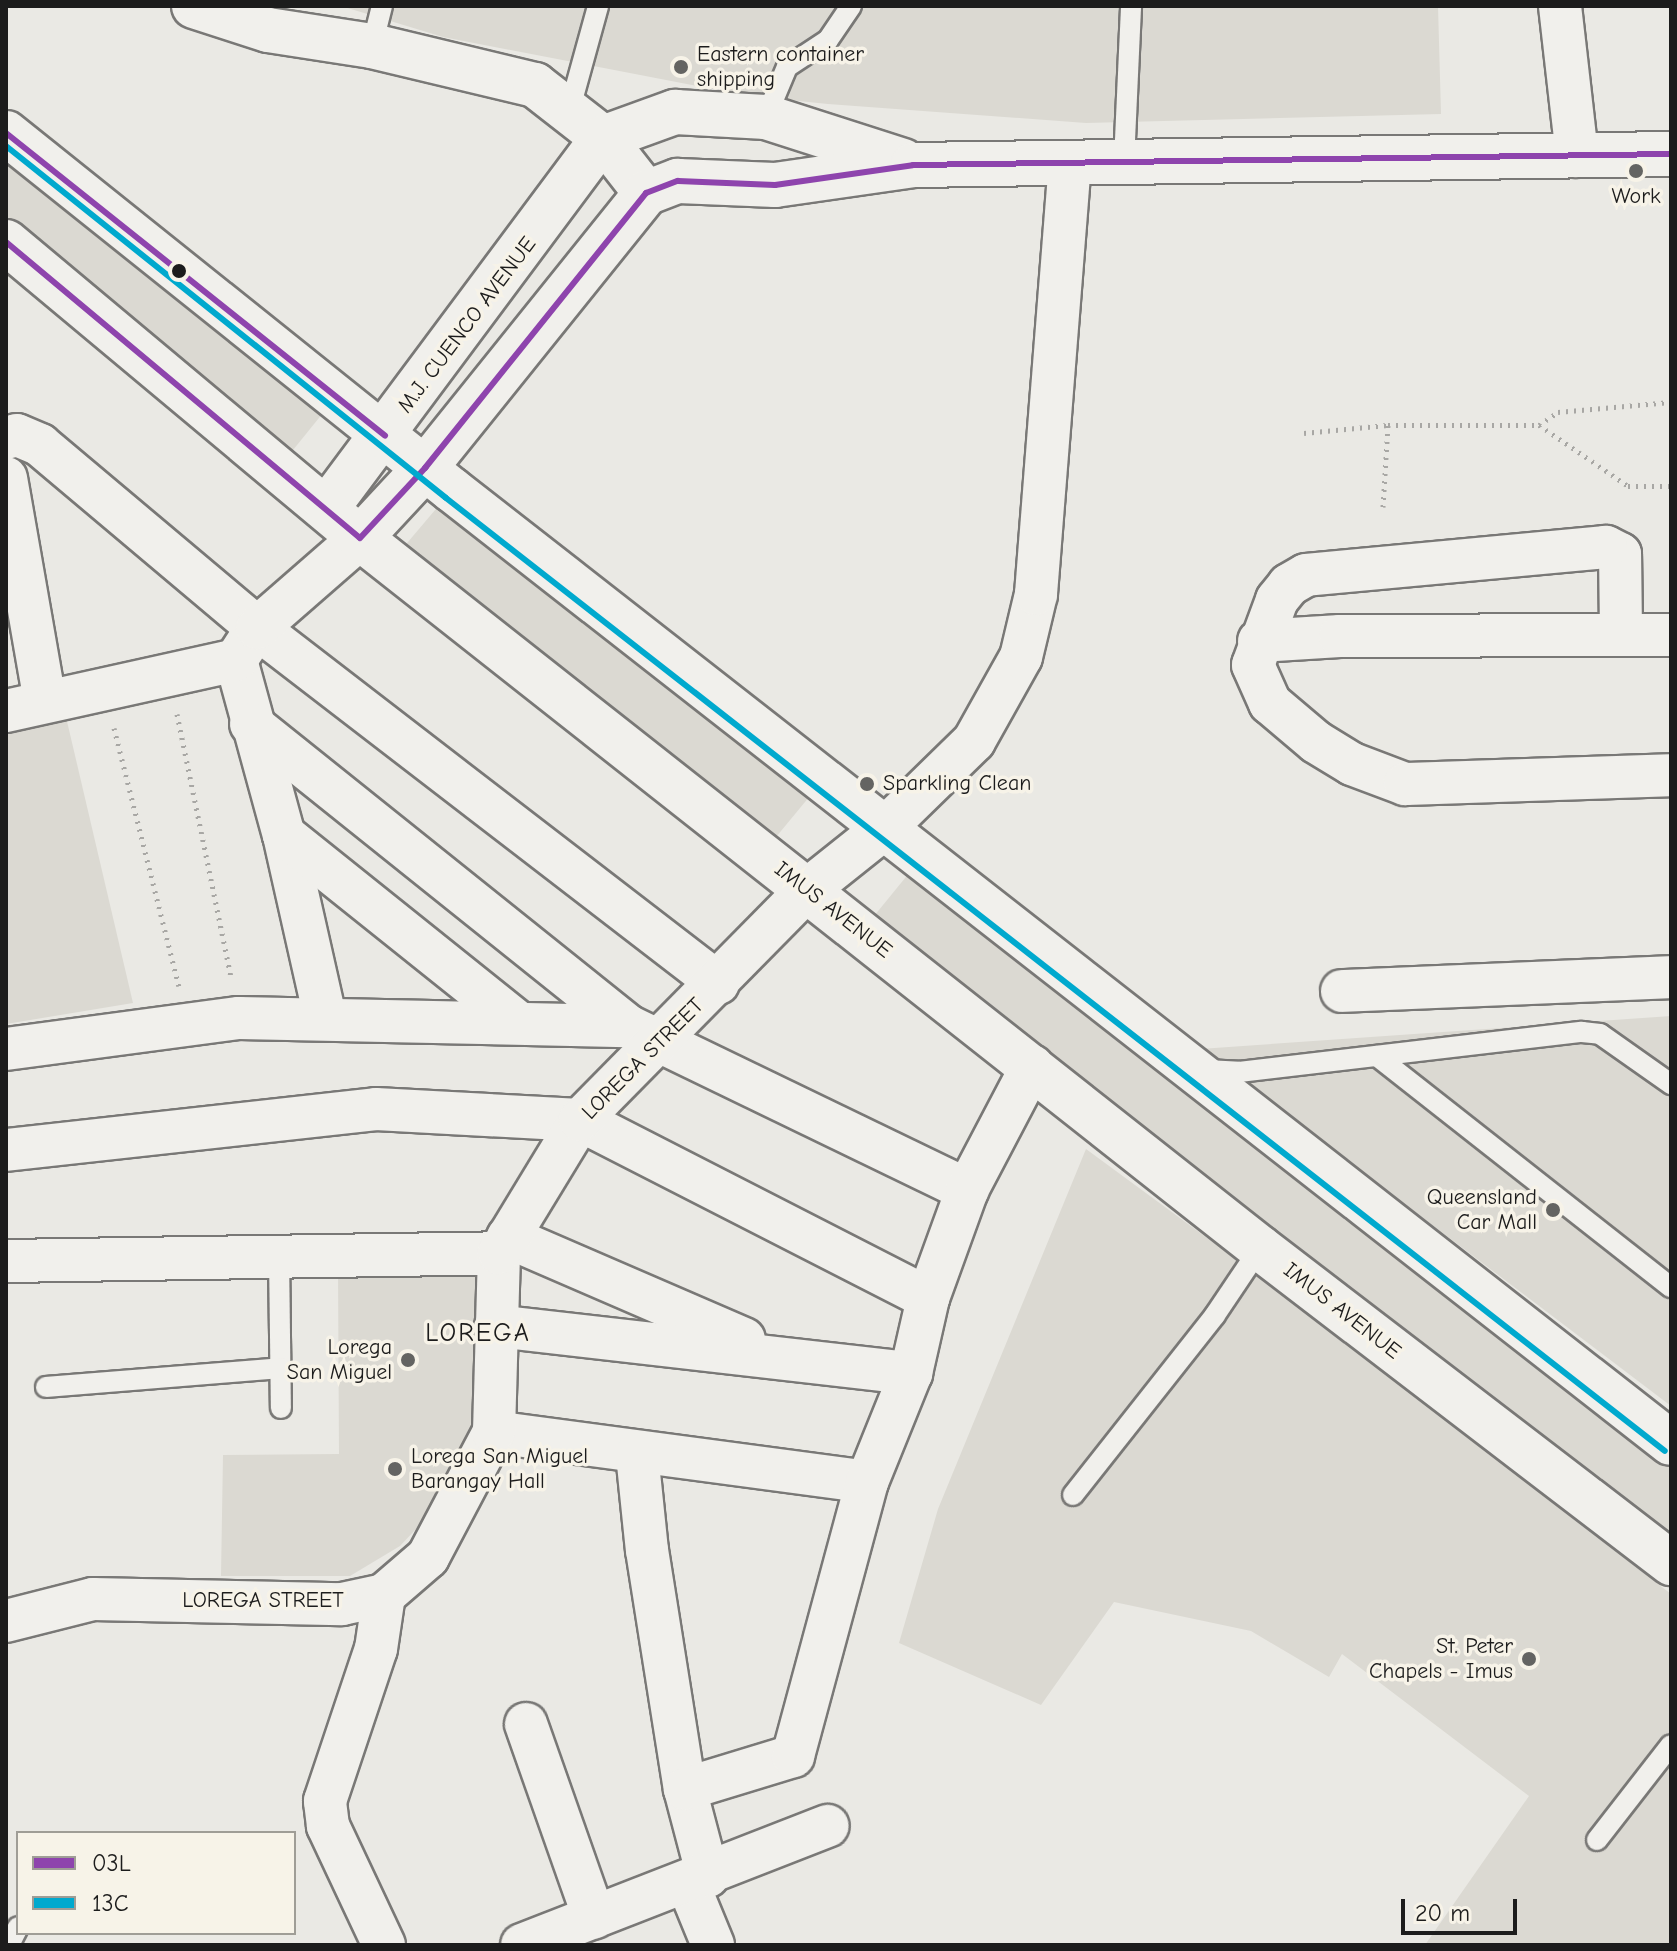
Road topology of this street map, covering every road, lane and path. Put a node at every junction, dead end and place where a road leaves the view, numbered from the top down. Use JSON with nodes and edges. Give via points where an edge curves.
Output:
{"nodes":[{"id":1,"x":598,"y":6,"type":"edge"},
{"id":2,"x":851,"y":6,"type":"edge"},
{"id":3,"x":1131,"y":6,"type":"edge"},
{"id":4,"x":1560,"y":6,"type":"edge"},
{"id":5,"x":203,"y":8,"type":"edge"},
{"id":6,"x":272,"y":18,"type":"edge"},
{"id":7,"x":377,"y":26,"type":"edge"},
{"id":8,"x":570,"y":108,"type":"junction"},
{"id":9,"x":766,"y":117,"type":"junction"},
{"id":10,"x":6,"y":133,"type":"edge"},
{"id":11,"x":603,"y":138,"type":"junction"},
{"id":12,"x":1671,"y":154,"type":"edge"},
{"id":13,"x":1577,"y":156,"type":"junction"},
{"id":14,"x":1070,"y":162,"type":"junction"},
{"id":15,"x":1124,"y":162,"type":"junction"},
{"id":16,"x":913,"y":165,"type":"junction"},
{"id":17,"x":646,"y":193,"type":"junction"},
{"id":18,"x":6,"y":242,"type":"edge"},
{"id":19,"x":1671,"y":402,"type":"edge"},
{"id":20,"x":1388,"y":425,"type":"junction"},
{"id":21,"x":1539,"y":425,"type":"junction"},
{"id":22,"x":1304,"y":433,"type":"dead end"},
{"id":23,"x":385,"y":436,"type":"junction"},
{"id":24,"x":6,"y":438,"type":"edge"},
{"id":25,"x":425,"y":468,"type":"junction"},
{"id":26,"x":6,"y":478,"type":"edge"},
{"id":27,"x":1671,"y":486,"type":"edge"},
{"id":28,"x":1383,"y":507,"type":"dead end"},
{"id":29,"x":327,"y":508,"type":"junction"},
{"id":30,"x":360,"y":538,"type":"junction"},
{"id":31,"x":311,"y":579,"type":"junction"},
{"id":32,"x":1621,"y":632,"type":"junction"},
{"id":33,"x":1671,"y":635,"type":"edge"},
{"id":34,"x":1259,"y":641,"type":"junction"},
{"id":35,"x":247,"y":644,"type":"junction"},
{"id":36,"x":170,"y":676,"type":"junction"},
{"id":37,"x":105,"y":690,"type":"junction"},
{"id":38,"x":25,"y":706,"type":"edge"},
{"id":39,"x":251,"y":724,"type":"junction"},
{"id":40,"x":1671,"y":775,"type":"edge"},
{"id":41,"x":886,"y":827,"type":"junction"},
{"id":42,"x":284,"y":835,"type":"junction"},
{"id":43,"x":807,"y":890,"type":"junction"},
{"id":44,"x":1671,"y":977,"type":"edge"},
{"id":45,"x":718,"y":983,"type":"junction"},
{"id":46,"x":1342,"y":991,"type":"dead end"},
{"id":47,"x":325,"y":1017,"type":"junction"},
{"id":48,"x":239,"y":1018,"type":"junction"},
{"id":49,"x":517,"y":1022,"type":"junction"},
{"id":50,"x":189,"y":1026,"type":"junction"},
{"id":51,"x":642,"y":1034,"type":"junction"},
{"id":52,"x":6,"y":1049,"type":"edge"},
{"id":53,"x":1377,"y":1056,"type":"junction"},
{"id":54,"x":1032,"y":1066,"type":"junction"},
{"id":55,"x":1196,"y":1070,"type":"junction"},
{"id":56,"x":1671,"y":1084,"type":"edge"},
{"id":57,"x":580,"y":1120,"type":"junction"},
{"id":58,"x":6,"y":1150,"type":"edge"},
{"id":59,"x":967,"y":1190,"type":"junction"},
{"id":60,"x":504,"y":1245,"type":"junction"},
{"id":61,"x":1260,"y":1248,"type":"junction"},
{"id":62,"x":279,"y":1254,"type":"junction"},
{"id":63,"x":6,"y":1261,"type":"edge"},
{"id":64,"x":1671,"y":1287,"type":"edge"},
{"id":65,"x":928,"y":1298,"type":"junction"},
{"id":66,"x":496,"y":1326,"type":"junction"},
{"id":67,"x":782,"y":1355,"type":"junction"},
{"id":68,"x":280,"y":1368,"type":"junction"},
{"id":69,"x":911,"y":1373,"type":"junction"},
{"id":70,"x":46,"y":1387,"type":"dead end"},
{"id":71,"x":281,"y":1408,"type":"dead end"},
{"id":72,"x":494,"y":1432,"type":"junction"},
{"id":73,"x":1671,"y":1443,"type":"edge"},
{"id":74,"x":637,"y":1454,"type":"junction"},
{"id":75,"x":867,"y":1482,"type":"junction"},
{"id":76,"x":1073,"y":1495,"type":"dead end"},
{"id":77,"x":1671,"y":1563,"type":"edge"},
{"id":78,"x":384,"y":1595,"type":"junction"},
{"id":79,"x":6,"y":1621,"type":"edge"},
{"id":80,"x":526,"y":1724,"type":"dead end"},
{"id":81,"x":1671,"y":1745,"type":"edge"},
{"id":82,"x":685,"y":1789,"type":"junction"},
{"id":83,"x":828,"y":1826,"type":"dead end"},
{"id":84,"x":1597,"y":1840,"type":"dead end"},
{"id":85,"x":698,"y":1880,"type":"junction"},
{"id":86,"x":594,"y":1917,"type":"junction"},
{"id":87,"x":384,"y":1945,"type":"edge"},
{"id":88,"x":522,"y":1945,"type":"edge"},
{"id":89,"x":713,"y":1945,"type":"edge"}],
"edges":[{"from":1,"to":8,"type":"lane"},
{"from":2,"to":9,"type":"lane","via":[[828,40],[787,67]]},
{"from":3,"to":15,"type":"lane"},
{"from":4,"to":13,"type":"street"},
{"from":5,"to":6,"type":"main road"},
{"from":6,"to":7,"type":"main road"},
{"from":7,"to":8,"type":"main road","via":[[535,85]]},
{"from":8,"to":11,"type":"main road"},
{"from":9,"to":11,"type":"main road","via":[[675,112]]},
{"from":9,"to":16,"type":"main road"},
{"from":10,"to":23,"type":"main road"},
{"from":11,"to":17,"type":"main road"},
{"from":11,"to":23,"type":"main road","name":"M.J. CUENCO AVENUE"},
{"from":12,"to":13,"type":"main road"},
{"from":13,"to":15,"type":"main road"},
{"from":14,"to":15,"type":"main road"},
{"from":14,"to":16,"type":"main road"},
{"from":14,"to":41,"type":"street","name":"LOREGA STREET","via":[[1036,594],[1021,657],[974,741]]},
{"from":16,"to":17,"type":"main road","via":[[775,185],[696,178]]},
{"from":17,"to":25,"type":"main road"},
{"from":18,"to":29,"type":"main road","name":"IMUS AVENUE"},
{"from":19,"to":21,"type":"path","via":[[1558,412]]},
{"from":20,"to":21,"type":"path"},
{"from":20,"to":22,"type":"path"},
{"from":20,"to":28,"type":"path"},
{"from":21,"to":27,"type":"path","via":[[1628,486]]},
{"from":23,"to":25,"type":"main road"},
{"from":23,"to":29,"type":"main road","name":"M.J. CUENCO AVENUE"},
{"from":24,"to":35,"type":"street","via":[[17,435],[40,445]]},
{"from":25,"to":30,"type":"main road"},
{"from":25,"to":41,"type":"main road"},
{"from":26,"to":38,"type":"street"},
{"from":29,"to":30,"type":"main road","name":"IMUS AVENUE"},
{"from":29,"to":31,"type":"street"},
{"from":30,"to":31,"type":"street"},
{"from":30,"to":43,"type":"main road","name":"IMUS AVENUE"},
{"from":31,"to":35,"type":"street"},
{"from":32,"to":33,"type":"street"},
{"from":32,"to":34,"type":"street"},
{"from":32,"to":34,"type":"street","via":[[1620,554],[1606,547],[1306,575],[1277,600]]},
{"from":34,"to":40,"type":"street","via":[[1253,665],[1270,703],[1352,764],[1405,784]]},
{"from":35,"to":36,"type":"street"},
{"from":35,"to":39,"type":"street"},
{"from":35,"to":45,"type":"street"},
{"from":36,"to":37,"type":"street"},
{"from":36,"to":48,"type":"path"},
{"from":37,"to":38,"type":"street"},
{"from":37,"to":50,"type":"path"},
{"from":39,"to":42,"type":"street"},
{"from":39,"to":51,"type":"street"},
{"from":41,"to":43,"type":"street","name":"LOREGA STREET"},
{"from":41,"to":55,"type":"main road"},
{"from":42,"to":47,"type":"street"},
{"from":42,"to":49,"type":"street"},
{"from":43,"to":45,"type":"street","name":"LOREGA STREET"},
{"from":43,"to":54,"type":"main road","name":"IMUS AVENUE"},
{"from":44,"to":46,"type":"street"},
{"from":45,"to":51,"type":"street","name":"LOREGA STREET"},
{"from":47,"to":48,"type":"street"},
{"from":47,"to":49,"type":"street"},
{"from":48,"to":50,"type":"street"},
{"from":49,"to":51,"type":"street"},
{"from":50,"to":52,"type":"street"},
{"from":51,"to":57,"type":"street","name":"LOREGA STREET"},
{"from":51,"to":59,"type":"street"},
{"from":53,"to":55,"type":"lane","via":[[1239,1072]]},
{"from":53,"to":56,"type":"lane","via":[[1591,1033],[1614,1042]]},
{"from":53,"to":64,"type":"lane"},
{"from":54,"to":59,"type":"street"},
{"from":54,"to":61,"type":"main road","name":"IMUS AVENUE"},
{"from":55,"to":73,"type":"main road"},
{"from":57,"to":58,"type":"street","via":[[376,1109]]},
{"from":57,"to":60,"type":"street","name":"LOREGA STREET"},
{"from":57,"to":65,"type":"street"},
{"from":59,"to":65,"type":"street"},
{"from":60,"to":62,"type":"street"},
{"from":60,"to":66,"type":"street","name":"LOREGA STREET"},
{"from":60,"to":67,"type":"street"},
{"from":61,"to":76,"type":"lane","via":[[1215,1315]]},
{"from":61,"to":77,"type":"main road","name":"IMUS AVENUE"},
{"from":62,"to":63,"type":"street"},
{"from":62,"to":68,"type":"lane"},
{"from":65,"to":69,"type":"street"},
{"from":66,"to":67,"type":"street"},
{"from":66,"to":72,"type":"street","name":"LOREGA STREET"},
{"from":67,"to":69,"type":"street"},
{"from":68,"to":70,"type":"lane"},
{"from":68,"to":71,"type":"lane"},
{"from":69,"to":75,"type":"street"},
{"from":72,"to":74,"type":"street"},
{"from":72,"to":78,"type":"street","name":"LOREGA STREET","via":[[428,1557]]},
{"from":74,"to":75,"type":"street"},
{"from":74,"to":82,"type":"street"},
{"from":75,"to":82,"type":"street","via":[[793,1756]]},
{"from":78,"to":79,"type":"street","name":"LOREGA STREET","via":[[342,1604],[93,1599]]},
{"from":78,"to":87,"type":"street","via":[[376,1649],[325,1801],[328,1826]]},
{"from":80,"to":86,"type":"street"},
{"from":81,"to":84,"type":"lane"},
{"from":82,"to":85,"type":"street"},
{"from":83,"to":85,"type":"street"},
{"from":85,"to":86,"type":"street"},
{"from":85,"to":89,"type":"street"},
{"from":86,"to":88,"type":"street"}]}
